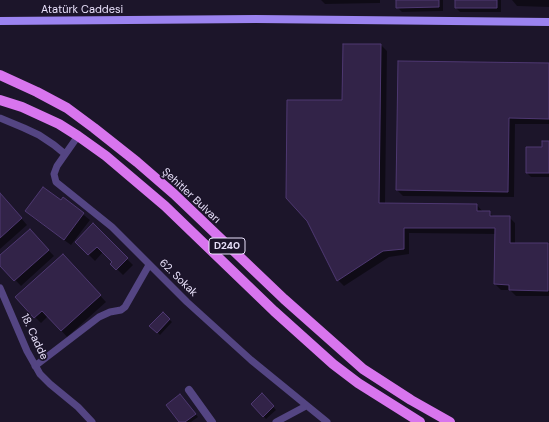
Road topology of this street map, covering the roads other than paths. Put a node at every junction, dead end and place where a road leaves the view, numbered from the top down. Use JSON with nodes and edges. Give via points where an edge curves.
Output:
{"nodes":[{"id":1,"x":0,"y":21,"type":"edge"},
{"id":2,"x":549,"y":22,"type":"edge"},
{"id":3,"x":0,"y":75,"type":"edge"},
{"id":4,"x":0,"y":100,"type":"edge"},
{"id":5,"x":0,"y":118,"type":"edge"},
{"id":6,"x":78,"y":136,"type":"junction"},
{"id":7,"x":65,"y":154,"type":"junction"},
{"id":8,"x":149,"y":265,"type":"junction"},
{"id":9,"x":0,"y":288,"type":"edge"},
{"id":10,"x":35,"y":366,"type":"junction"},
{"id":11,"x":190,"y":390,"type":"dead end"},
{"id":12,"x":306,"y":406,"type":"junction"},
{"id":13,"x":92,"y":422,"type":"edge"},
{"id":14,"x":212,"y":422,"type":"edge"},
{"id":15,"x":276,"y":422,"type":"edge"},
{"id":16,"x":327,"y":422,"type":"edge"},
{"id":17,"x":420,"y":422,"type":"edge"},
{"id":18,"x":450,"y":422,"type":"edge"}],
"edges":[{"from":1,"to":2,"type":"main road","name":"Atatürk Caddesi","via":[[263,19]]},
{"from":3,"to":18,"type":"main road","name":"Şehitler Bulvarı","number":"D240","via":[[67,108],[94,128],[174,194],[363,369]]},
{"from":4,"to":6,"type":"main road","number":"D240","via":[[40,114]]},
{"from":5,"to":7,"type":"street","via":[[38,135]]},
{"from":6,"to":7,"type":"street","name":"62. Sokak"},
{"from":6,"to":17,"type":"main road","number":"D240","via":[[165,206],[333,364]]},
{"from":7,"to":8,"type":"street","name":"62. Sokak","via":[[54,174],[56,182],[112,227]]},
{"from":8,"to":10,"type":"street","via":[[122,310],[99,317]]},
{"from":8,"to":12,"type":"street","name":"62. Sokak","via":[[221,334]]},
{"from":9,"to":10,"type":"street","name":"18. Cadde"},
{"from":10,"to":13,"type":"street","name":"18. Cadde","via":[[44,379]]},
{"from":11,"to":14,"type":"street"},
{"from":12,"to":15,"type":"street"},
{"from":12,"to":16,"type":"street","name":"62. Sokak"}]}
